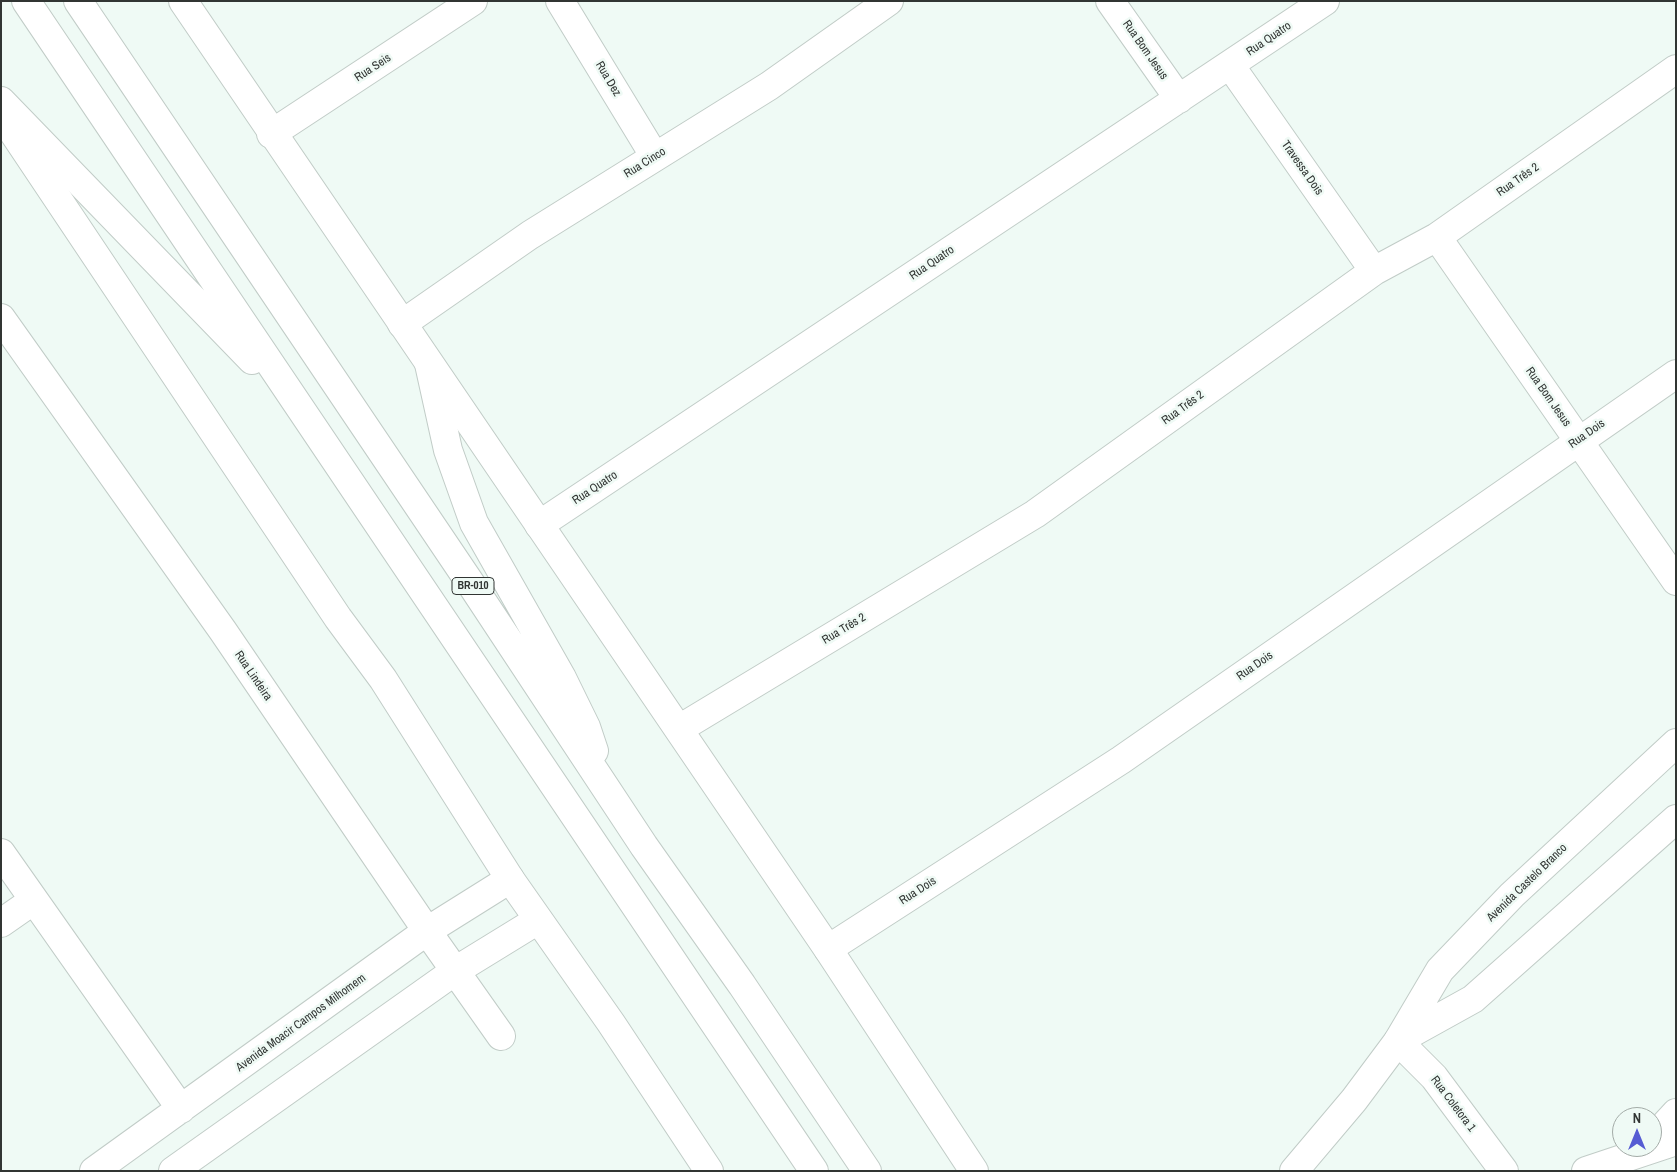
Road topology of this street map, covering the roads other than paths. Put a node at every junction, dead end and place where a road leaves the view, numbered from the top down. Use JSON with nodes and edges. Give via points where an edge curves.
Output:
{"nodes":[{"id":1,"x":26,"y":1,"type":"edge"},
{"id":2,"x":78,"y":1,"type":"edge"},
{"id":3,"x":183,"y":1,"type":"edge"},
{"id":4,"x":473,"y":1,"type":"edge"},
{"id":5,"x":560,"y":1,"type":"edge"},
{"id":6,"x":889,"y":1,"type":"edge"},
{"id":7,"x":1110,"y":1,"type":"edge"},
{"id":8,"x":1324,"y":1,"type":"edge"},
{"id":9,"x":1230,"y":65,"type":"junction"},
{"id":10,"x":1676,"y":69,"type":"edge"},
{"id":11,"x":1179,"y":99,"type":"junction"},
{"id":12,"x":1,"y":101,"type":"edge"},
{"id":13,"x":1,"y":114,"type":"edge"},
{"id":14,"x":271,"y":134,"type":"junction"},
{"id":15,"x":655,"y":157,"type":"junction"},
{"id":16,"x":1437,"y":237,"type":"junction"},
{"id":17,"x":1374,"y":271,"type":"junction"},
{"id":18,"x":1,"y":318,"type":"edge"},
{"id":19,"x":402,"y":324,"type":"junction"},
{"id":20,"x":429,"y":364,"type":"junction"},
{"id":21,"x":1676,"y":374,"type":"edge"},
{"id":22,"x":303,"y":412,"type":"junction"},
{"id":23,"x":1578,"y":441,"type":"junction"},
{"id":24,"x":538,"y":525,"type":"junction"},
{"id":25,"x":1676,"y":581,"type":"edge"},
{"id":26,"x":679,"y":729,"type":"junction"},
{"id":27,"x":1676,"y":743,"type":"edge"},
{"id":28,"x":610,"y":795,"type":"junction"},
{"id":29,"x":1676,"y":819,"type":"edge"},
{"id":30,"x":1,"y":853,"type":"edge"},
{"id":31,"x":510,"y":879,"type":"junction"},
{"id":32,"x":34,"y":900,"type":"junction"},
{"id":33,"x":538,"y":920,"type":"junction"},
{"id":34,"x":1,"y":923,"type":"edge"},
{"id":35,"x":426,"y":931,"type":"junction"},
{"id":36,"x":828,"y":949,"type":"junction"},
{"id":37,"x":455,"y":971,"type":"junction"},
{"id":38,"x":501,"y":1036,"type":"dead end"},
{"id":39,"x":1398,"y":1041,"type":"junction"},
{"id":40,"x":181,"y":1109,"type":"junction"},
{"id":41,"x":1676,"y":1113,"type":"edge"},
{"id":42,"x":1662,"y":1128,"type":"edge"},
{"id":43,"x":1676,"y":1141,"type":"edge"},
{"id":44,"x":1662,"y":1143,"type":"edge"},
{"id":45,"x":1619,"y":1157,"type":"edge"},
{"id":46,"x":94,"y":1171,"type":"edge"},
{"id":47,"x":173,"y":1171,"type":"edge"},
{"id":48,"x":708,"y":1171,"type":"edge"},
{"id":49,"x":814,"y":1171,"type":"edge"},
{"id":50,"x":867,"y":1171,"type":"edge"},
{"id":51,"x":974,"y":1171,"type":"edge"},
{"id":52,"x":1294,"y":1171,"type":"edge"},
{"id":53,"x":1504,"y":1171,"type":"edge"},
{"id":54,"x":1586,"y":1171,"type":"edge"}],
"edges":[{"from":1,"to":22,"type":"main road"},
{"from":2,"to":28,"type":"main road","number":"BR-010"},
{"from":3,"to":14,"type":"main road"},
{"from":4,"to":14,"type":"main road","name":"Rua Seis"},
{"from":5,"to":15,"type":"main road","name":"Rua Dez"},
{"from":6,"to":15,"type":"main road","name":"Rua Cinco","via":[[769,86]]},
{"from":7,"to":11,"type":"main road","name":"Rua Bom Jesus"},
{"from":8,"to":9,"type":"main road","name":"Rua Quatro"},
{"from":9,"to":11,"type":"main road","name":"Rua Quatro"},
{"from":9,"to":17,"type":"main road","name":"Travessa Dois"},
{"from":10,"to":16,"type":"main road","name":"Rua Três 2"},
{"from":11,"to":24,"type":"main road","name":"Rua Quatro"},
{"from":12,"to":22,"type":"main road"},
{"from":13,"to":31,"type":"main road","via":[[333,610],[383,679]]},
{"from":14,"to":19,"type":"main road"},
{"from":15,"to":19,"type":"main road","name":"Rua Cinco","via":[[530,235]]},
{"from":16,"to":17,"type":"main road","name":"Rua Três 2"},
{"from":16,"to":23,"type":"main road","name":"Rua Bom Jesus"},
{"from":17,"to":26,"type":"main road","name":"Rua Três 2","via":[[1035,514]]},
{"from":18,"to":35,"type":"main road","name":"Rua Lindeira","via":[[222,631]]},
{"from":19,"to":20,"type":"main road"},
{"from":20,"to":24,"type":"main road"},
{"from":20,"to":28,"type":"main road","via":[[448,450],[474,523],[562,678],[586,727]]},
{"from":21,"to":23,"type":"main road","name":"Rua Dois"},
{"from":22,"to":49,"type":"main road"},
{"from":23,"to":25,"type":"main road","name":"Rua Bom Jesus"},
{"from":23,"to":36,"type":"main road","name":"Rua Dois","via":[[1121,760]]},
{"from":24,"to":26,"type":"main road"},
{"from":26,"to":36,"type":"main road"},
{"from":27,"to":39,"type":"main road","name":"Avenida Castelo Branco","via":[[1512,895],[1440,970]]},
{"from":28,"to":50,"type":"main road","number":"BR-010"},
{"from":29,"to":39,"type":"main road","name":"Avenida Castelo Branco","via":[[1474,999]]},
{"from":30,"to":32,"type":"main road"},
{"from":31,"to":33,"type":"main road"},
{"from":31,"to":35,"type":"main road","name":"Avenida Moacir Campos Milhomem"},
{"from":32,"to":34,"type":"main road"},
{"from":32,"to":40,"type":"main road"},
{"from":33,"to":37,"type":"main road"},
{"from":33,"to":48,"type":"main road","via":[[611,1023]]},
{"from":35,"to":37,"type":"main road","name":"Rua Lindeira"},
{"from":35,"to":40,"type":"main road","name":"Avenida Moacir Campos Milhomem"},
{"from":36,"to":51,"type":"main road"},
{"from":37,"to":38,"type":"main road","name":"Rua Lindeira"},
{"from":37,"to":47,"type":"main road"},
{"from":39,"to":52,"type":"main road","name":"Avenida Castelo Branco"},
{"from":39,"to":53,"type":"main road","name":"Rua Coletora 1","via":[[1434,1077]]},
{"from":40,"to":46,"type":"main road","name":"Avenida Moacir Campos Milhomem"},
{"from":41,"to":42,"type":"main road"},
{"from":43,"to":44,"type":"main road"},
{"from":45,"to":54,"type":"main road"}]}
